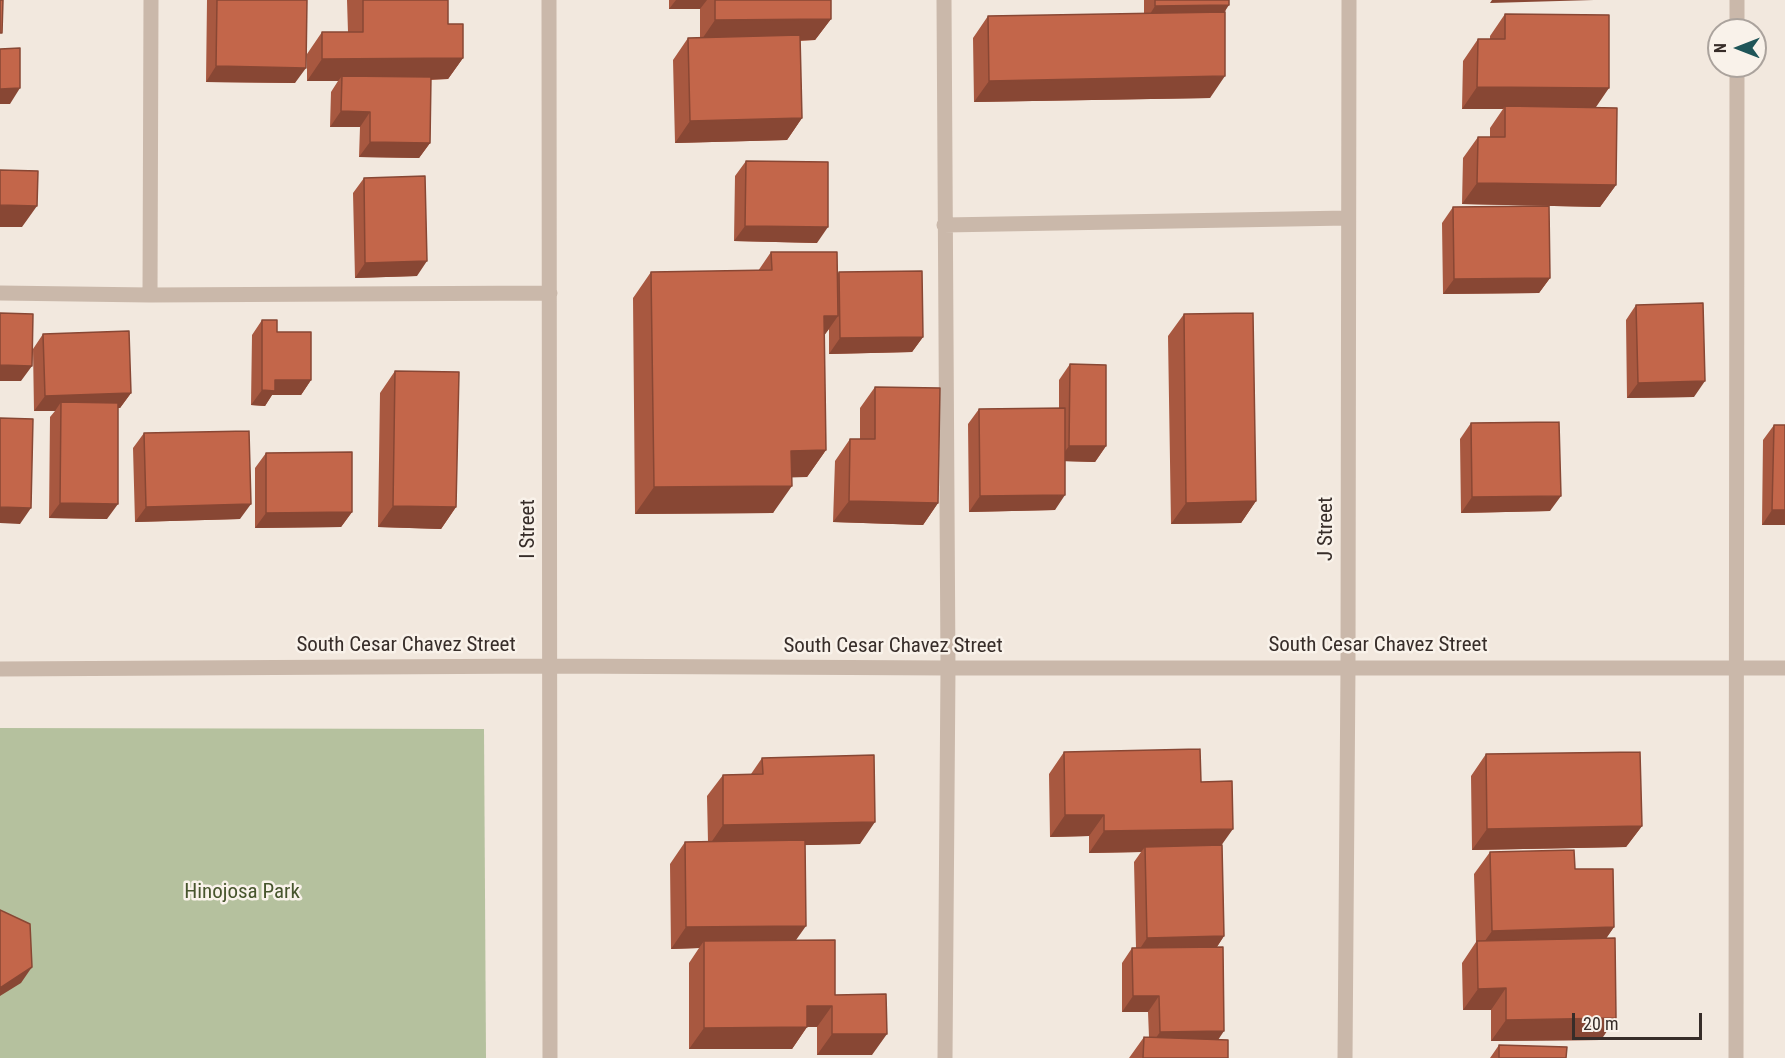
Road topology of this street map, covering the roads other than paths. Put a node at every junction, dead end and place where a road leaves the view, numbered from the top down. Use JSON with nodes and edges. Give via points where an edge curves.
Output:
{"nodes":[{"id":1,"x":151,"y":0,"type":"edge"},
{"id":2,"x":549,"y":0,"type":"edge"},
{"id":3,"x":944,"y":0,"type":"edge"},
{"id":4,"x":1349,"y":0,"type":"edge"},
{"id":5,"x":1737,"y":0,"type":"edge"},
{"id":6,"x":1737,"y":18,"type":"edge"},
{"id":7,"x":1737,"y":78,"type":"edge"},
{"id":8,"x":1348,"y":218,"type":"junction"},
{"id":9,"x":944,"y":225,"type":"junction"},
{"id":10,"x":0,"y":293,"type":"edge"},
{"id":11,"x":550,"y":293,"type":"junction"},
{"id":12,"x":150,"y":295,"type":"junction"},
{"id":13,"x":550,"y":666,"type":"junction"},
{"id":14,"x":1348,"y":667,"type":"junction"},
{"id":15,"x":948,"y":668,"type":"junction"},
{"id":16,"x":1736,"y":668,"type":"junction"},
{"id":17,"x":1785,"y":668,"type":"edge"},
{"id":18,"x":0,"y":669,"type":"edge"},
{"id":19,"x":550,"y":1058,"type":"edge"},
{"id":20,"x":945,"y":1058,"type":"edge"},
{"id":21,"x":1345,"y":1058,"type":"edge"},
{"id":22,"x":1736,"y":1058,"type":"edge"}],
"edges":[{"from":1,"to":12,"type":"street"},
{"from":2,"to":11,"type":"street","name":"I Street"},
{"from":3,"to":9,"type":"street"},
{"from":4,"to":8,"type":"street","name":"J Street"},
{"from":5,"to":6,"type":"street"},
{"from":7,"to":16,"type":"street"},
{"from":8,"to":9,"type":"street"},
{"from":8,"to":14,"type":"street","name":"J Street"},
{"from":9,"to":15,"type":"street"},
{"from":10,"to":12,"type":"street"},
{"from":11,"to":12,"type":"street"},
{"from":11,"to":13,"type":"street","name":"I Street"},
{"from":13,"to":15,"type":"street","name":"South Cesar Chavez Street"},
{"from":13,"to":18,"type":"street","name":"South Cesar Chavez Street"},
{"from":13,"to":19,"type":"street","name":"I Street"},
{"from":14,"to":15,"type":"street","name":"South Cesar Chavez Street"},
{"from":14,"to":16,"type":"street","name":"South Cesar Chavez Street"},
{"from":14,"to":21,"type":"street","name":"J Street"},
{"from":15,"to":20,"type":"street"},
{"from":16,"to":17,"type":"street","name":"South Cesar Chavez Street"},
{"from":16,"to":22,"type":"street"}]}
